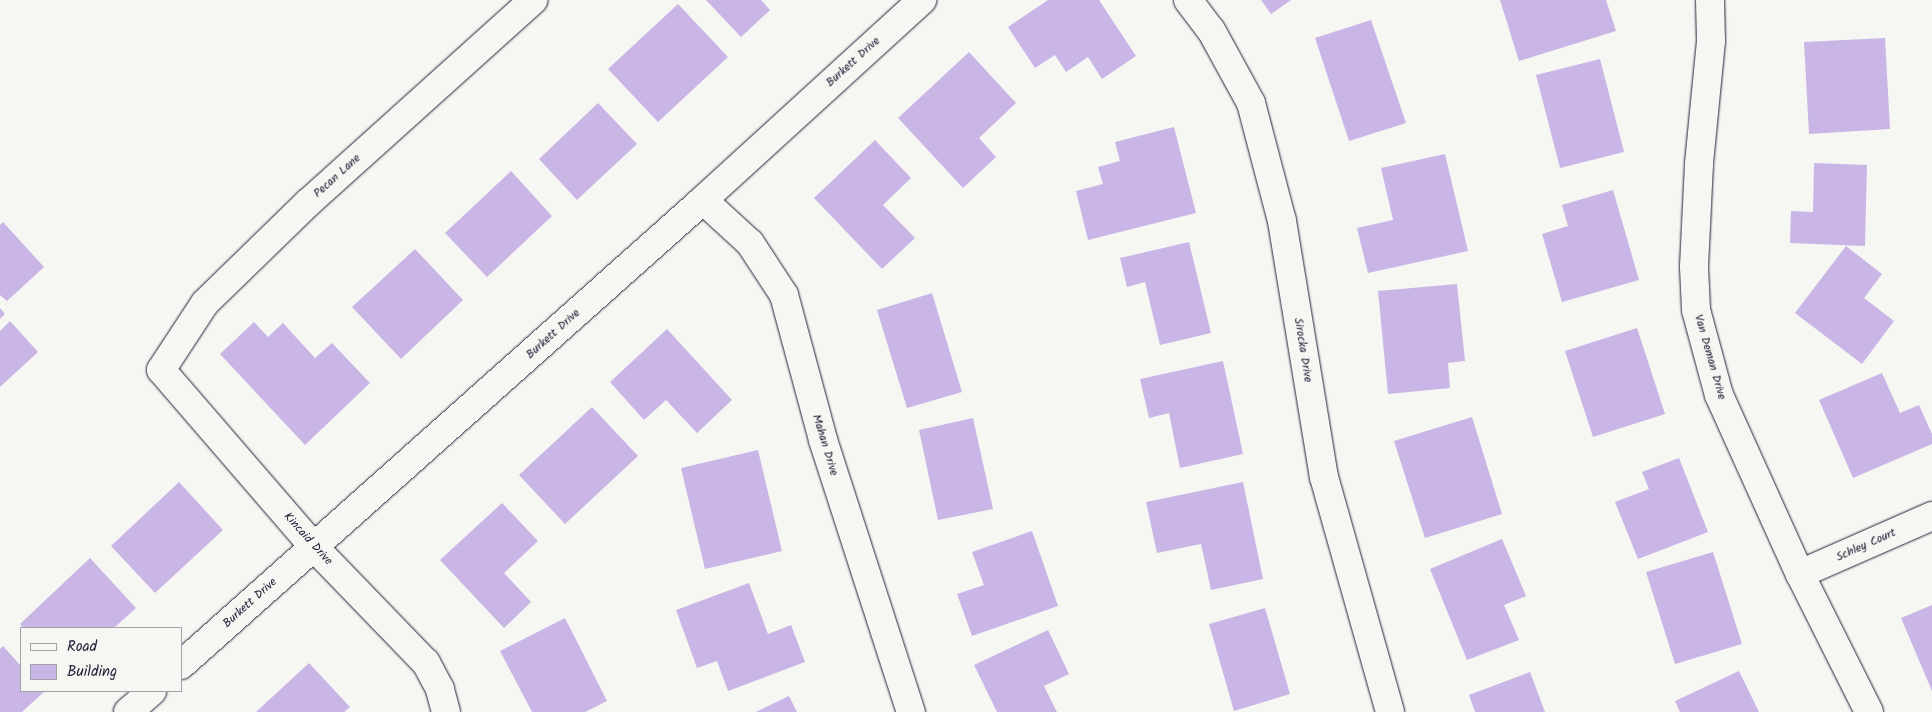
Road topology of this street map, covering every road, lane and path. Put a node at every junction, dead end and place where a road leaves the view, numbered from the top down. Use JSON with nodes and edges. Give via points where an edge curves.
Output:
{"nodes":[{"id":1,"x":533,"y":0,"type":"edge"},
{"id":2,"x":922,"y":0,"type":"edge"},
{"id":3,"x":1188,"y":0,"type":"edge"},
{"id":4,"x":1710,"y":0,"type":"edge"},
{"id":5,"x":703,"y":200,"type":"junction"},
{"id":6,"x":161,"y":370,"type":"joint"},
{"id":7,"x":1932,"y":516,"type":"edge"},
{"id":8,"x":314,"y":547,"type":"junction"},
{"id":9,"x":1800,"y":574,"type":"junction"},
{"id":10,"x":182,"y":664,"type":"edge"},
{"id":11,"x":151,"y":692,"type":"edge"},
{"id":12,"x":128,"y":712,"type":"edge"},
{"id":13,"x":446,"y":712,"type":"edge"},
{"id":14,"x":911,"y":712,"type":"edge"},
{"id":15,"x":1390,"y":712,"type":"edge"},
{"id":16,"x":1869,"y":712,"type":"edge"}],
"edges":[{"from":1,"to":6,"type":"street","name":"Pecan Lane","via":[[308,202],[204,303]]},
{"from":2,"to":5,"type":"street","name":"Burkett Drive"},
{"from":3,"to":15,"type":"street","name":"Sirocka Drive","via":[[1211,30],[1251,103],[1282,221],[1324,477]]},
{"from":4,"to":9,"type":"street","name":"Van Deman Drive","via":[[1711,41],[1699,164],[1694,267],[1696,310],[1718,395]]},
{"from":5,"to":8,"type":"street","name":"Burkett Drive"},
{"from":5,"to":14,"type":"street","name":"Mahan Drive","via":[[750,243],[784,295],[822,440]]},
{"from":6,"to":8,"type":"street","name":"Kincaid Drive"},
{"from":7,"to":9,"type":"street","name":"Schley Court"},
{"from":8,"to":10,"type":"street","name":"Burkett Drive"},
{"from":8,"to":13,"type":"street","name":"Kincaid Drive","via":[[426,663],[440,689]]},
{"from":9,"to":16,"type":"street","name":"Van Deman Drive"},
{"from":11,"to":12,"type":"street"}]}
